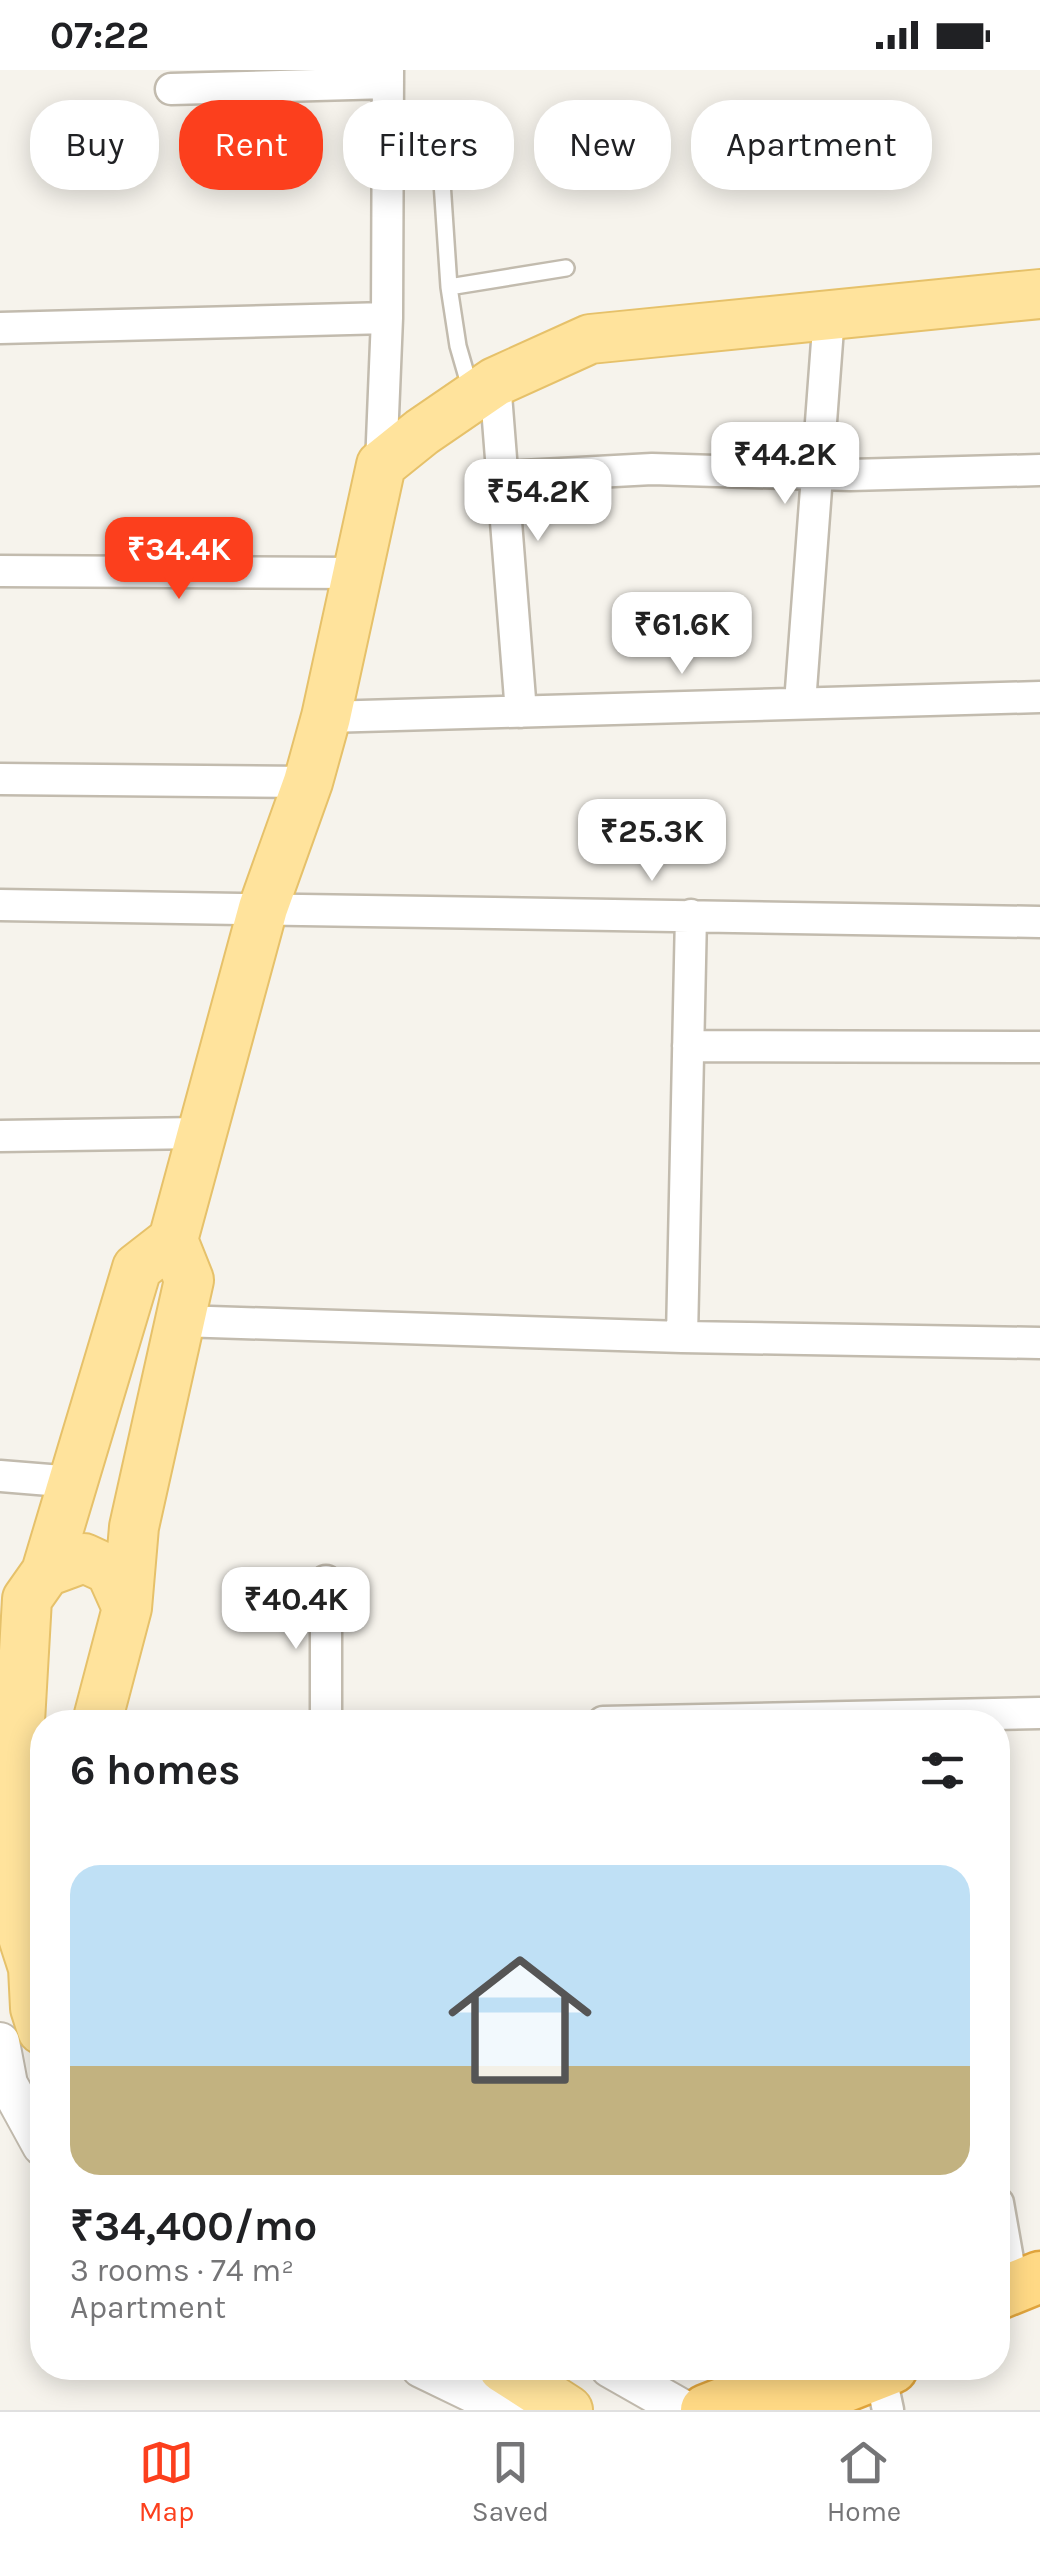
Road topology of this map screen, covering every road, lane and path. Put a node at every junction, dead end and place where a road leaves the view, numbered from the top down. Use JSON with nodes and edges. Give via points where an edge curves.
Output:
{"nodes":[{"id":1,"x":388,"y":77,"type":"edge"},
{"id":2,"x":172,"y":89,"type":"dead end"},
{"id":3,"x":443,"y":190,"type":"edge"},
{"id":4,"x":566,"y":268,"type":"dead end"},
{"id":5,"x":449,"y":288,"type":"junction"},
{"id":6,"x":1040,"y":294,"type":"edge"},
{"id":7,"x":829,"y":315,"type":"junction"},
{"id":8,"x":387,"y":318,"type":"junction"},
{"id":9,"x":0,"y":328,"type":"edge"},
{"id":10,"x":484,"y":389,"type":"junction"},
{"id":11,"x":381,"y":465,"type":"junction"},
{"id":12,"x":1040,"y":470,"type":"edge"},
{"id":13,"x":817,"y":474,"type":"junction"},
{"id":14,"x":502,"y":477,"type":"junction"},
{"id":15,"x":0,"y":570,"type":"edge"},
{"id":16,"x":359,"y":573,"type":"junction"},
{"id":17,"x":1040,"y":697,"type":"edge"},
{"id":18,"x":800,"y":704,"type":"junction"},
{"id":19,"x":521,"y":712,"type":"junction"},
{"id":20,"x":326,"y":718,"type":"junction"},
{"id":21,"x":0,"y":779,"type":"edge"},
{"id":22,"x":308,"y":782,"type":"junction"},
{"id":23,"x":0,"y":905,"type":"edge"},
{"id":24,"x":264,"y":908,"type":"junction"},
{"id":25,"x":690,"y":915,"type":"junction"},
{"id":26,"x":1040,"y":922,"type":"edge"},
{"id":27,"x":688,"y":1046,"type":"junction"},
{"id":28,"x":1040,"y":1046,"type":"edge"},
{"id":29,"x":200,"y":1133,"type":"junction"},
{"id":30,"x":0,"y":1136,"type":"edge"},
{"id":31,"x":173,"y":1240,"type":"junction"},
{"id":32,"x":180,"y":1321,"type":"junction"},
{"id":33,"x":682,"y":1337,"type":"junction"},
{"id":34,"x":1040,"y":1343,"type":"edge"},
{"id":35,"x":0,"y":1476,"type":"edge"},
{"id":36,"x":74,"y":1482,"type":"junction"},
{"id":37,"x":46,"y":1572,"type":"junction"},
{"id":38,"x":326,"y":1581,"type":"dead end"},
{"id":39,"x":127,"y":1608,"type":"junction"},
{"id":40,"x":100,"y":1710,"type":"edge"},
{"id":41,"x":326,"y":1710,"type":"edge"},
{"id":42,"x":1040,"y":1713,"type":"edge"},
{"id":43,"x":1010,"y":1714,"type":"edge"},
{"id":44,"x":27,"y":1963,"type":"edge"},
{"id":45,"x":0,"y":2042,"type":"edge"},
{"id":46,"x":30,"y":2124,"type":"edge"},
{"id":47,"x":1010,"y":2261,"type":"edge"},
{"id":48,"x":1018,"y":2299,"type":"edge"},
{"id":49,"x":446,"y":2380,"type":"edge"},
{"id":50,"x":522,"y":2380,"type":"edge"},
{"id":51,"x":631,"y":2380,"type":"edge"},
{"id":52,"x":782,"y":2380,"type":"edge"},
{"id":53,"x":882,"y":2380,"type":"edge"},
{"id":54,"x":508,"y":2410,"type":"edge"},
{"id":55,"x":568,"y":2410,"type":"edge"},
{"id":56,"x":684,"y":2410,"type":"edge"},
{"id":57,"x":706,"y":2410,"type":"edge"},
{"id":58,"x":785,"y":2410,"type":"edge"}],
"edges":[{"from":1,"to":2,"type":"street"},
{"from":1,"to":8,"type":"street"},
{"from":3,"to":5,"type":"lane"},
{"from":4,"to":5,"type":"lane"},
{"from":5,"to":10,"type":"lane","via":[[458,346]]},
{"from":6,"to":7,"type":"main road"},
{"from":7,"to":10,"type":"main road","via":[[590,339]]},
{"from":7,"to":13,"type":"street"},
{"from":8,"to":9,"type":"street"},
{"from":8,"to":11,"type":"street"},
{"from":10,"to":11,"type":"main road"},
{"from":10,"to":14,"type":"street"},
{"from":11,"to":16,"type":"main road"},
{"from":12,"to":13,"type":"street"},
{"from":13,"to":14,"type":"street","via":[[652,469]]},
{"from":13,"to":18,"type":"street"},
{"from":14,"to":19,"type":"street"},
{"from":15,"to":16,"type":"street"},
{"from":16,"to":20,"type":"main road"},
{"from":17,"to":18,"type":"street"},
{"from":18,"to":19,"type":"street"},
{"from":19,"to":20,"type":"street"},
{"from":20,"to":22,"type":"main road"},
{"from":21,"to":22,"type":"street"},
{"from":22,"to":24,"type":"main road"},
{"from":23,"to":24,"type":"street"},
{"from":24,"to":25,"type":"street"},
{"from":24,"to":29,"type":"main road"},
{"from":25,"to":26,"type":"street"},
{"from":25,"to":27,"type":"street"},
{"from":27,"to":28,"type":"street"},
{"from":27,"to":33,"type":"street"},
{"from":29,"to":30,"type":"street"},
{"from":29,"to":31,"type":"main road"},
{"from":31,"to":32,"type":"main road","via":[[189,1280]]},
{"from":31,"to":36,"type":"main road","via":[[137,1268]]},
{"from":32,"to":33,"type":"street"},
{"from":32,"to":39,"type":"main road","via":[[134,1527]]},
{"from":33,"to":34,"type":"street"},
{"from":35,"to":36,"type":"street"},
{"from":36,"to":37,"type":"main road"},
{"from":37,"to":39,"type":"main road","via":[[84,1558],[110,1570]]},
{"from":37,"to":44,"type":"main road","via":[[27,1599]]},
{"from":38,"to":41,"type":"street"},
{"from":39,"to":40,"type":"main road"},
{"from":42,"to":43,"type":"street"},
{"from":45,"to":46,"type":"street","via":[[8,2084]]},
{"from":47,"to":48,"type":"street"},
{"from":49,"to":54,"type":"street"},
{"from":50,"to":55,"type":"main road"},
{"from":51,"to":56,"type":"street"},
{"from":52,"to":57,"type":"highway"},
{"from":53,"to":58,"type":"highway"}]}
